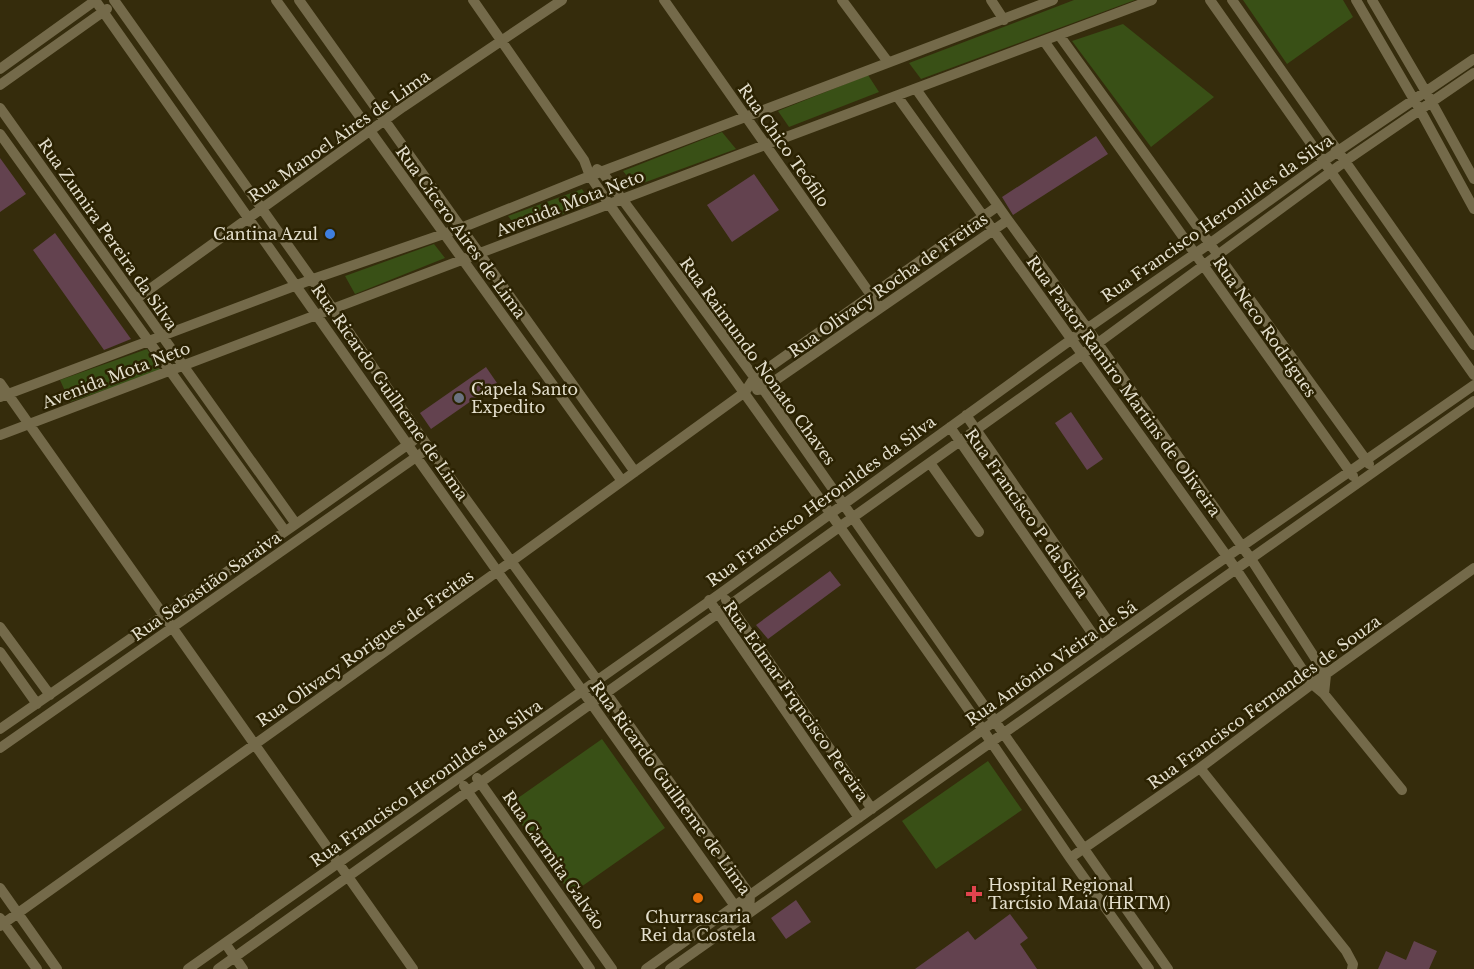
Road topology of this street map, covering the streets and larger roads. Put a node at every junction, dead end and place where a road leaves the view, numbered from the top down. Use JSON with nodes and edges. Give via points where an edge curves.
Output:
{"nodes":[{"id":1,"x":95,"y":0,"type":"edge"},
{"id":2,"x":276,"y":0,"type":"edge"},
{"id":3,"x":299,"y":0,"type":"edge"},
{"id":4,"x":473,"y":0,"type":"edge"},
{"id":5,"x":562,"y":0,"type":"edge"},
{"id":6,"x":664,"y":0,"type":"edge"},
{"id":7,"x":842,"y":0,"type":"edge"},
{"id":8,"x":991,"y":0,"type":"edge"},
{"id":9,"x":1053,"y":0,"type":"edge"},
{"id":10,"x":1152,"y":0,"type":"edge"},
{"id":11,"x":1210,"y":0,"type":"edge"},
{"id":12,"x":1232,"y":0,"type":"edge"},
{"id":13,"x":1356,"y":0,"type":"edge"},
{"id":14,"x":1372,"y":0,"type":"edge"},
{"id":15,"x":117,"y":1,"type":"edge"},
{"id":16,"x":103,"y":12,"type":"junction"},
{"id":17,"x":1004,"y":20,"type":"junction"},
{"id":18,"x":1059,"y":35,"type":"junction"},
{"id":19,"x":501,"y":41,"type":"junction"},
{"id":20,"x":1044,"y":41,"type":"junction"},
{"id":21,"x":1474,"y":58,"type":"edge"},
{"id":22,"x":888,"y":62,"type":"junction"},
{"id":23,"x":0,"y":69,"type":"edge"},
{"id":24,"x":1474,"y":73,"type":"edge"},
{"id":25,"x":0,"y":85,"type":"edge"},
{"id":26,"x":916,"y":89,"type":"junction"},
{"id":27,"x":1426,"y":92,"type":"junction"},
{"id":28,"x":897,"y":96,"type":"junction"},
{"id":29,"x":1414,"y":99,"type":"junction"},
{"id":30,"x":1432,"y":102,"type":"junction"},
{"id":31,"x":0,"y":108,"type":"edge"},
{"id":32,"x":1420,"y":110,"type":"junction"},
{"id":33,"x":746,"y":117,"type":"junction"},
{"id":34,"x":385,"y":120,"type":"junction"},
{"id":35,"x":370,"y":131,"type":"junction"},
{"id":36,"x":0,"y":134,"type":"edge"},
{"id":37,"x":765,"y":145,"type":"junction"},
{"id":38,"x":1338,"y":151,"type":"junction"},
{"id":39,"x":584,"y":160,"type":"junction"},
{"id":40,"x":1323,"y":162,"type":"junction"},
{"id":41,"x":1345,"y":162,"type":"junction"},
{"id":42,"x":602,"y":172,"type":"junction"},
{"id":43,"x":1331,"y":172,"type":"junction"},
{"id":44,"x":590,"y":176,"type":"junction"},
{"id":45,"x":1474,"y":180,"type":"edge"},
{"id":46,"x":1462,"y":188,"type":"junction"},
{"id":47,"x":622,"y":200,"type":"junction"},
{"id":48,"x":609,"y":204,"type":"junction"},
{"id":49,"x":998,"y":206,"type":"junction"},
{"id":50,"x":262,"y":208,"type":"junction"},
{"id":51,"x":1474,"y":209,"type":"edge"},
{"id":52,"x":984,"y":217,"type":"junction"},
{"id":53,"x":249,"y":218,"type":"junction"},
{"id":54,"x":1008,"y":220,"type":"junction"},
{"id":55,"x":461,"y":228,"type":"junction"},
{"id":56,"x":994,"y":230,"type":"junction"},
{"id":57,"x":444,"y":233,"type":"junction"},
{"id":58,"x":1209,"y":244,"type":"junction"},
{"id":59,"x":479,"y":253,"type":"junction"},
{"id":60,"x":1195,"y":254,"type":"junction"},
{"id":61,"x":1218,"y":255,"type":"junction"},
{"id":62,"x":463,"y":260,"type":"junction"},
{"id":63,"x":1204,"y":266,"type":"junction"},
{"id":64,"x":907,"y":270,"type":"junction"},
{"id":65,"x":312,"y":279,"type":"junction"},
{"id":66,"x":916,"y":283,"type":"junction"},
{"id":67,"x":296,"y":285,"type":"junction"},
{"id":68,"x":692,"y":295,"type":"junction"},
{"id":69,"x":872,"y":296,"type":"junction"},
{"id":70,"x":136,"y":299,"type":"junction"},
{"id":71,"x":681,"y":304,"type":"junction"},
{"id":72,"x":880,"y":308,"type":"junction"},
{"id":73,"x":333,"y":309,"type":"junction"},
{"id":74,"x":317,"y":315,"type":"junction"},
{"id":75,"x":1087,"y":328,"type":"junction"},
{"id":76,"x":162,"y":336,"type":"junction"},
{"id":77,"x":1072,"y":339,"type":"junction"},
{"id":78,"x":148,"y":341,"type":"junction"},
{"id":79,"x":1098,"y":344,"type":"junction"},
{"id":80,"x":1474,"y":345,"type":"edge"},
{"id":81,"x":548,"y":349,"type":"junction"},
{"id":82,"x":1082,"y":354,"type":"junction"},
{"id":83,"x":533,"y":358,"type":"junction"},
{"id":84,"x":183,"y":365,"type":"junction"},
{"id":85,"x":170,"y":371,"type":"junction"},
{"id":86,"x":1302,"y":372,"type":"junction"},
{"id":87,"x":1474,"y":375,"type":"edge"},
{"id":88,"x":754,"y":378,"type":"junction"},
{"id":89,"x":0,"y":383,"type":"edge"},
{"id":90,"x":1287,"y":384,"type":"junction"},
{"id":91,"x":1474,"y":385,"type":"edge"},
{"id":92,"x":763,"y":389,"type":"junction"},
{"id":93,"x":745,"y":392,"type":"junction"},
{"id":94,"x":4,"y":396,"type":"edge"},
{"id":95,"x":1474,"y":401,"type":"edge"},
{"id":96,"x":966,"y":415,"type":"junction"},
{"id":97,"x":29,"y":424,"type":"junction"},
{"id":98,"x":950,"y":427,"type":"junction"},
{"id":99,"x":976,"y":431,"type":"junction"},
{"id":100,"x":0,"y":435,"type":"edge"},
{"id":101,"x":420,"y":435,"type":"junction"},
{"id":102,"x":960,"y":442,"type":"junction"},
{"id":103,"x":408,"y":444,"type":"junction"},
{"id":104,"x":429,"y":448,"type":"junction"},
{"id":105,"x":417,"y":458,"type":"junction"},
{"id":106,"x":1365,"y":460,"type":"junction"},
{"id":107,"x":930,"y":463,"type":"junction"},
{"id":108,"x":1349,"y":471,"type":"junction"},
{"id":109,"x":635,"y":472,"type":"junction"},
{"id":110,"x":1374,"y":472,"type":"junction"},
{"id":111,"x":447,"y":473,"type":"junction"},
{"id":112,"x":622,"y":482,"type":"junction"},
{"id":113,"x":435,"y":483,"type":"junction"},
{"id":114,"x":1358,"y":483,"type":"junction"},
{"id":115,"x":843,"y":504,"type":"junction"},
{"id":116,"x":830,"y":513,"type":"junction"},
{"id":117,"x":853,"y":518,"type":"junction"},
{"id":118,"x":296,"y":524,"type":"junction"},
{"id":119,"x":840,"y":527,"type":"junction"},
{"id":120,"x":285,"y":531,"type":"junction"},
{"id":121,"x":980,"y":532,"type":"dead end"},
{"id":122,"x":1242,"y":546,"type":"junction"},
{"id":123,"x":1227,"y":556,"type":"junction"},
{"id":124,"x":1251,"y":559,"type":"junction"},
{"id":125,"x":512,"y":562,"type":"junction"},
{"id":126,"x":1474,"y":568,"type":"edge"},
{"id":127,"x":1236,"y":569,"type":"junction"},
{"id":128,"x":498,"y":571,"type":"junction"},
{"id":129,"x":721,"y":593,"type":"junction"},
{"id":130,"x":709,"y":600,"type":"junction"},
{"id":131,"x":730,"y":605,"type":"junction"},
{"id":132,"x":718,"y":614,"type":"junction"},
{"id":133,"x":164,"y":615,"type":"junction"},
{"id":134,"x":0,"y":627,"type":"edge"},
{"id":135,"x":172,"y":628,"type":"junction"},
{"id":136,"x":1118,"y":634,"type":"junction"},
{"id":137,"x":1101,"y":646,"type":"junction"},
{"id":138,"x":0,"y":652,"type":"edge"},
{"id":139,"x":1326,"y":675,"type":"junction"},
{"id":140,"x":72,"y":679,"type":"junction"},
{"id":141,"x":597,"y":680,"type":"junction"},
{"id":142,"x":1312,"y":684,"type":"junction"},
{"id":143,"x":583,"y":690,"type":"junction"},
{"id":144,"x":80,"y":691,"type":"junction"},
{"id":145,"x":607,"y":693,"type":"junction"},
{"id":146,"x":1324,"y":694,"type":"junction"},
{"id":147,"x":50,"y":695,"type":"junction"},
{"id":148,"x":37,"y":704,"type":"junction"},
{"id":149,"x":592,"y":704,"type":"junction"},
{"id":150,"x":805,"y":713,"type":"junction"},
{"id":151,"x":996,"y":721,"type":"junction"},
{"id":152,"x":792,"y":722,"type":"junction"},
{"id":153,"x":0,"y":729,"type":"edge"},
{"id":154,"x":983,"y":730,"type":"junction"},
{"id":155,"x":1004,"y":734,"type":"junction"},
{"id":156,"x":992,"y":742,"type":"junction"},
{"id":157,"x":255,"y":744,"type":"junction"},
{"id":158,"x":0,"y":748,"type":"edge"},
{"id":159,"x":1200,"y":768,"type":"junction"},
{"id":160,"x":471,"y":769,"type":"junction"},
{"id":161,"x":458,"y":778,"type":"junction"},
{"id":162,"x":481,"y":782,"type":"junction"},
{"id":163,"x":1402,"y":790,"type":"dead end"},
{"id":164,"x":468,"y":791,"type":"junction"},
{"id":165,"x":872,"y":809,"type":"junction"},
{"id":166,"x":859,"y":818,"type":"junction"},
{"id":167,"x":388,"y":828,"type":"junction"},
{"id":168,"x":397,"y":842,"type":"junction"},
{"id":169,"x":1084,"y":848,"type":"junction"},
{"id":170,"x":1070,"y":858,"type":"junction"},
{"id":171,"x":338,"y":863,"type":"junction"},
{"id":172,"x":348,"y":877,"type":"junction"},
{"id":173,"x":0,"y":888,"type":"edge"},
{"id":174,"x":750,"y":895,"type":"junction"},
{"id":175,"x":735,"y":906,"type":"junction"},
{"id":176,"x":749,"y":913,"type":"junction"},
{"id":177,"x":18,"y":914,"type":"junction"},
{"id":178,"x":1,"y":922,"type":"edge"},
{"id":179,"x":225,"y":943,"type":"junction"},
{"id":180,"x":209,"y":954,"type":"junction"},
{"id":181,"x":235,"y":957,"type":"junction"},
{"id":182,"x":1165,"y":968,"type":"edge"},
{"id":183,"x":37,"y":969,"type":"edge"},
{"id":184,"x":57,"y":969,"type":"edge"},
{"id":185,"x":188,"y":969,"type":"edge"},
{"id":186,"x":219,"y":969,"type":"edge"},
{"id":187,"x":243,"y":969,"type":"edge"},
{"id":188,"x":413,"y":969,"type":"edge"},
{"id":189,"x":591,"y":969,"type":"edge"},
{"id":190,"x":612,"y":969,"type":"edge"},
{"id":191,"x":646,"y":969,"type":"edge"},
{"id":192,"x":670,"y":969,"type":"edge"},
{"id":193,"x":1149,"y":969,"type":"edge"},
{"id":194,"x":1352,"y":969,"type":"edge"}],
"edges":[{"from":1,"to":16,"type":"street","name":"Rua Ricardo Guilheme de Lima"},
{"from":1,"to":23,"type":"street"},
{"from":2,"to":35,"type":"street","name":"Rua Cícero Aires de Lima"},
{"from":3,"to":34,"type":"street","name":"Rua Cícero Aires de Lima"},
{"from":4,"to":19,"type":"street","name":"Rua Raimundo Nonato Chaves"},
{"from":5,"to":19,"type":"street","name":"Rua Manoel Aires de Lima"},
{"from":6,"to":33,"type":"street","name":"Rua Chico Teófilo"},
{"from":7,"to":22,"type":"street"},
{"from":8,"to":17,"type":"street"},
{"from":9,"to":17,"type":"street","name":"Avenida Mota Neto"},
{"from":10,"to":18,"type":"street","name":"Avenida Mota Neto"},
{"from":11,"to":40,"type":"street"},
{"from":12,"to":38,"type":"street"},
{"from":13,"to":29,"type":"street"},
{"from":14,"to":27,"type":"street"},
{"from":15,"to":16,"type":"street"},
{"from":15,"to":50,"type":"street","name":"Rua Ricardo Guilheme de Lima"},
{"from":16,"to":25,"type":"street"},
{"from":16,"to":53,"type":"street","name":"Rua Ricardo Guilheme de Lima"},
{"from":17,"to":22,"type":"street","name":"Avenida Mota Neto"},
{"from":18,"to":20,"type":"street","name":"Avenida Mota Neto"},
{"from":18,"to":58,"type":"street","name":"Rua Neco Rodrigues"},
{"from":19,"to":34,"type":"street","name":"Rua Manoel Aires de Lima"},
{"from":19,"to":39,"type":"street","name":"Rua Raimundo Nonato Chaves"},
{"from":20,"to":26,"type":"street","name":"Avenida Mota Neto"},
{"from":20,"to":60,"type":"street","name":"Rua Neco Rodrigues"},
{"from":21,"to":27,"type":"street","name":"Rua Francisco Heronildes da Silva"},
{"from":22,"to":33,"type":"street","name":"Avenida Mota Neto"},
{"from":24,"to":30,"type":"street","name":"Rua Francisco Heronildes da Silva"},
{"from":26,"to":28,"type":"street","name":"Avenida Mota Neto"},
{"from":26,"to":49,"type":"street","name":"Rua Pastor Ramiro Martins de Oliveira"},
{"from":27,"to":29,"type":"street","name":"Rua Francisco Heronildes da Silva"},
{"from":27,"to":30,"type":"street"},
{"from":28,"to":37,"type":"street","name":"Avenida Mota Neto"},
{"from":28,"to":52,"type":"street","name":"Rua Pastor Ramiro Martins de Oliveira"},
{"from":29,"to":32,"type":"street"},
{"from":29,"to":38,"type":"street","name":"Rua Francisco Heronildes da Silva"},
{"from":30,"to":32,"type":"street","name":"Rua Francisco Heronildes da Silva"},
{"from":30,"to":45,"type":"street"},
{"from":31,"to":70,"type":"street","name":"Rua Zumira Pereira da Silva"},
{"from":32,"to":41,"type":"street","name":"Rua Francisco Heronildes da Silva"},
{"from":32,"to":46,"type":"street"},
{"from":33,"to":37,"type":"street","name":"Rua Chico Teófilo"},
{"from":33,"to":42,"type":"street","name":"Avenida Mota Neto"},
{"from":34,"to":35,"type":"street","name":"Rua Manoel Aires de Lima"},
{"from":34,"to":55,"type":"street","name":"Rua Cícero Aires de Lima"},
{"from":35,"to":50,"type":"street","name":"Rua Manoel Aires de Lima"},
{"from":35,"to":57,"type":"street","name":"Rua Cícero Aires de Lima"},
{"from":36,"to":78,"type":"street","name":"Rua Zumira Pereira da Silva"},
{"from":37,"to":47,"type":"street","name":"Avenida Mota Neto"},
{"from":37,"to":69,"type":"street","name":"Rua Chico Teófilo"},
{"from":38,"to":40,"type":"street","name":"Rua Francisco Heronildes da Silva"},
{"from":38,"to":41,"type":"street"},
{"from":39,"to":42,"type":"street","name":"Rua Raimundo Nonato Chaves"},
{"from":39,"to":44,"type":"street","name":"Rua Raimundo Nonato Chaves"},
{"from":40,"to":43,"type":"street"},
{"from":40,"to":58,"type":"street","name":"Rua Francisco Heronildes da Silva"},
{"from":41,"to":43,"type":"street","name":"Rua Francisco Heronildes da Silva"},
{"from":41,"to":80,"type":"street"},
{"from":42,"to":44,"type":"street","name":"Avenida Mota Neto"},
{"from":42,"to":47,"type":"street","name":"Rua Raimundo Nonato Chaves"},
{"from":43,"to":61,"type":"street","name":"Rua Francisco Heronildes da Silva"},
{"from":43,"to":87,"type":"street"},
{"from":44,"to":48,"type":"street","name":"Rua Raimundo Nonato Chaves"},
{"from":44,"to":55,"type":"street","name":"Avenida Mota Neto"},
{"from":45,"to":46,"type":"street"},
{"from":46,"to":51,"type":"street"},
{"from":47,"to":48,"type":"street","name":"Avenida Mota Neto"},
{"from":47,"to":68,"type":"street","name":"Rua Raimundo Nonato Chaves"},
{"from":48,"to":59,"type":"street","name":"Avenida Mota Neto"},
{"from":48,"to":71,"type":"street","name":"Rua Raimundo Nonato Chaves"},
{"from":49,"to":52,"type":"street","name":"Rua Olivacy Rocha de Freitas"},
{"from":49,"to":54,"type":"street","name":"Rua Pastor Ramiro Martins de Oliveira"},
{"from":50,"to":53,"type":"street","name":"Rua Manoel Aires de Lima"},
{"from":50,"to":65,"type":"street","name":"Rua Ricardo Guilheme de Lima"},
{"from":52,"to":56,"type":"street","name":"Rua Pastor Ramiro Martins de Oliveira"},
{"from":52,"to":64,"type":"street","name":"Rua Olivacy Rocha de Freitas"},
{"from":53,"to":67,"type":"street","name":"Rua Ricardo Guilheme de Lima"},
{"from":53,"to":70,"type":"street","name":"Rua Manoel Aires de Lima"},
{"from":54,"to":56,"type":"street","name":"Rua Olivacy Rocha de Freitas"},
{"from":54,"to":75,"type":"street","name":"Rua Pastor Ramiro Martins de Oliveira"},
{"from":55,"to":57,"type":"street","name":"Avenida Mota Neto"},
{"from":55,"to":59,"type":"street","name":"Rua Cícero Aires de Lima"},
{"from":56,"to":66,"type":"street","name":"Rua Olivacy Rocha de Freitas"},
{"from":56,"to":77,"type":"street","name":"Rua Pastor Ramiro Martins de Oliveira"},
{"from":57,"to":62,"type":"street","name":"Rua Cícero Aires de Lima"},
{"from":57,"to":65,"type":"street","name":"Avenida Mota Neto"},
{"from":58,"to":60,"type":"street","name":"Rua Francisco Heronildes da Silva"},
{"from":58,"to":61,"type":"street","name":"Rua Neco Rodrigues"},
{"from":59,"to":62,"type":"street","name":"Avenida Mota Neto"},
{"from":59,"to":81,"type":"street","name":"Rua Cícero Aires de Lima"},
{"from":60,"to":63,"type":"street","name":"Rua Neco Rodrigues"},
{"from":60,"to":75,"type":"street","name":"Rua Francisco Heronildes da Silva"},
{"from":61,"to":63,"type":"street","name":"Rua Francisco Heronildes da Silva"},
{"from":61,"to":86,"type":"street","name":"Rua Neco Rodrigues"},
{"from":62,"to":73,"type":"street","name":"Avenida Mota Neto"},
{"from":62,"to":83,"type":"street","name":"Rua Cícero Aires de Lima"},
{"from":63,"to":79,"type":"street","name":"Rua Francisco Heronildes da Silva"},
{"from":63,"to":90,"type":"street","name":"Rua Neco Rodrigues"},
{"from":64,"to":66,"type":"street"},
{"from":64,"to":69,"type":"street","name":"Rua Olivacy Rocha de Freitas"},
{"from":65,"to":67,"type":"street","name":"Avenida Mota Neto"},
{"from":65,"to":73,"type":"street","name":"Rua Ricardo Guilheme de Lima"},
{"from":66,"to":72,"type":"street","name":"Rua Olivacy Rocha de Freitas"},
{"from":67,"to":74,"type":"street","name":"Rua Ricardo Guilheme de Lima"},
{"from":67,"to":76,"type":"street","name":"Avenida Mota Neto"},
{"from":68,"to":71,"type":"street"},
{"from":68,"to":88,"type":"street","name":"Rua Raimundo Nonato Chaves"},
{"from":69,"to":72,"type":"street","name":"Rua Chico Teófilo"},
{"from":69,"to":88,"type":"street","name":"Rua Olivacy Rocha de Freitas"},
{"from":70,"to":76,"type":"street","name":"Rua Zumira Pereira da Silva"},
{"from":71,"to":93,"type":"street","name":"Rua Raimundo Nonato Chaves"},
{"from":72,"to":92,"type":"street","name":"Rua Olivacy Rocha de Freitas"},
{"from":73,"to":74,"type":"street","name":"Avenida Mota Neto"},
{"from":73,"to":101,"type":"street","name":"Rua Ricardo Guilheme de Lima"},
{"from":74,"to":84,"type":"street","name":"Avenida Mota Neto"},
{"from":74,"to":103,"type":"street","name":"Rua Ricardo Guilheme de Lima"},
{"from":75,"to":77,"type":"street","name":"Rua Francisco Heronildes da Silva"},
{"from":75,"to":79,"type":"street","name":"Rua Pastor Ramiro Martins de Oliveira"},
{"from":76,"to":78,"type":"street","name":"Avenida Mota Neto"},
{"from":76,"to":84,"type":"street","name":"Rua Zumira Pereira da Silva"},
{"from":77,"to":82,"type":"street","name":"Rua Pastor Ramiro Martins de Oliveira"},
{"from":77,"to":96,"type":"street","name":"Rua Francisco Heronildes da Silva"},
{"from":78,"to":85,"type":"street","name":"Rua Zumira Pereira da Silva"},
{"from":78,"to":94,"type":"street","name":"Avenida Mota Neto"},
{"from":79,"to":82,"type":"street","name":"Rua Francisco Heronildes da Silva"},
{"from":79,"to":122,"type":"street","name":"Rua Pastor Ramiro Martins de Oliveira"},
{"from":81,"to":83,"type":"street"},
{"from":81,"to":109,"type":"street","name":"Rua Cícero Aires de Lima"},
{"from":82,"to":99,"type":"street","name":"Rua Francisco Heronildes da Silva"},
{"from":82,"to":123,"type":"street","name":"Rua Pastor Ramiro Martins de Oliveira"},
{"from":83,"to":112,"type":"street","name":"Rua Cícero Aires de Lima"},
{"from":84,"to":85,"type":"street","name":"Avenida Mota Neto"},
{"from":84,"to":118,"type":"street","name":"Rua Zumira Pereira da Silva"},
{"from":85,"to":97,"type":"street","name":"Avenida Mota Neto"},
{"from":85,"to":120,"type":"street","name":"Rua Zumira Pereira da Silva"},
{"from":86,"to":90,"type":"street"},
{"from":86,"to":106,"type":"street","name":"Rua Neco Rodrigues"},
{"from":88,"to":92,"type":"street","name":"Rua Raimundo Nonato Chaves"},
{"from":88,"to":93,"type":"street","name":"Rua Olivacy Rocha de Freitas"},
{"from":89,"to":94,"type":"street"},
{"from":90,"to":108,"type":"street","name":"Rua Neco Rodrigues"},
{"from":91,"to":106,"type":"street","name":"Rua Antônio Vieira de Sá"},
{"from":92,"to":93,"type":"street","name":"Rua Olivacy Rocha de Freitas"},
{"from":92,"to":115,"type":"street","name":"Rua Raimundo Nonato Chaves"},
{"from":93,"to":109,"type":"street","name":"Rua Olivacy Rorigues de Freitas"},
{"from":93,"to":116,"type":"street","name":"Rua Raimundo Nonato Chaves"},
{"from":94,"to":97,"type":"street"},
{"from":95,"to":110,"type":"street","name":"Rua Antônio Vieira de Sá"},
{"from":96,"to":98,"type":"street","name":"Rua Francisco Heronildes da Silva"},
{"from":96,"to":99,"type":"street","name":"Rua Francisco P. da Silva"},
{"from":97,"to":100,"type":"street","name":"Avenida Mota Neto"},
{"from":97,"to":133,"type":"street"},
{"from":98,"to":102,"type":"street","name":"Rua Francisco P. da Silva"},
{"from":98,"to":115,"type":"street","name":"Rua Francisco Heronildes da Silva"},
{"from":99,"to":102,"type":"street","name":"Rua Francisco Heronildes da Silva"},
{"from":99,"to":136,"type":"street","name":"Rua Francisco P. da Silva"},
{"from":101,"to":103,"type":"street","name":"Rua Sebastião Saraiva"},
{"from":101,"to":104,"type":"street","name":"Rua Ricardo Guilheme de Lima"},
{"from":102,"to":107,"type":"street","name":"Rua Francisco Heronildes da Silva"},
{"from":102,"to":137,"type":"street","name":"Rua Francisco P. da Silva"},
{"from":103,"to":105,"type":"street","name":"Rua Ricardo Guilheme de Lima"},
{"from":103,"to":118,"type":"street","name":"Rua Sebastião Saraiva"},
{"from":104,"to":105,"type":"street","name":"Rua Sebastião Saraiva"},
{"from":104,"to":111,"type":"street","name":"Rua Ricardo Guilheme de Lima"},
{"from":105,"to":113,"type":"street","name":"Rua Ricardo Guilheme de Lima"},
{"from":105,"to":135,"type":"street","name":"Rua Sebastião Saraiva"},
{"from":106,"to":108,"type":"street","name":"Rua Antônio Vieira de Sá"},
{"from":106,"to":110,"type":"street","name":"Rua Neco Rodrigues"},
{"from":107,"to":117,"type":"street","name":"Rua Francisco Heronildes da Silva"},
{"from":107,"to":121,"type":"street"},
{"from":108,"to":114,"type":"street","name":"Rua Neco Rodrigues"},
{"from":108,"to":122,"type":"street","name":"Rua Antônio Vieira de Sá"},
{"from":109,"to":112,"type":"street","name":"Rua Olivacy Rorigues de Freitas"},
{"from":110,"to":114,"type":"street","name":"Rua Antônio Vieira de Sá"},
{"from":111,"to":113,"type":"street"},
{"from":111,"to":125,"type":"street","name":"Rua Ricardo Guilheme de Lima"},
{"from":112,"to":125,"type":"street","name":"Rua Olivacy Rorigues de Freitas"},
{"from":113,"to":128,"type":"street","name":"Rua Ricardo Guilheme de Lima"},
{"from":114,"to":124,"type":"street","name":"Rua Antônio Vieira de Sá"},
{"from":115,"to":116,"type":"street","name":"Rua Francisco Heronildes da Silva"},
{"from":115,"to":117,"type":"street","name":"Rua Raimundo Nonato Chaves"},
{"from":116,"to":119,"type":"street","name":"Rua Raimundo Nonato Chaves"},
{"from":116,"to":129,"type":"street","name":"Rua Francisco Heronildes da Silva"},
{"from":117,"to":119,"type":"street","name":"Rua Francisco Heronildes da Silva"},
{"from":117,"to":151,"type":"street","name":"Rua Raimundo Nonato Chaves"},
{"from":118,"to":120,"type":"street","name":"Rua Sebastião Saraiva"},
{"from":119,"to":131,"type":"street","name":"Rua Francisco Heronildes da Silva"},
{"from":119,"to":154,"type":"street","name":"Rua Raimundo Nonato Chaves"},
{"from":120,"to":133,"type":"street","name":"Rua Sebastião Saraiva"},
{"from":122,"to":123,"type":"street","name":"Rua Antônio Vieira de Sá"},
{"from":122,"to":124,"type":"street","name":"Rua Pastor Ramiro Martins de Oliveira"},
{"from":123,"to":127,"type":"street","name":"Rua Pastor Ramiro Martins de Oliveira"},
{"from":123,"to":136,"type":"street","name":"Rua Antônio Vieira de Sá"},
{"from":124,"to":127,"type":"street","name":"Rua Antônio Vieira de Sá"},
{"from":124,"to":139,"type":"street","name":"Rua Pastor Ramiro Martins de Oliveira"},
{"from":125,"to":128,"type":"street","name":"Rua Olivacy Rorigues de Freitas"},
{"from":125,"to":141,"type":"street","name":"Rua Ricardo Guilheme de Lima"},
{"from":126,"to":139,"type":"street","name":"Rua Francisco Fernandes de Souza"},
{"from":127,"to":142,"type":"street","name":"Rua Pastor Ramiro Martins de Oliveira"},
{"from":127,"to":155,"type":"street","name":"Rua Antônio Vieira de Sá"},
{"from":128,"to":143,"type":"street","name":"Rua Ricardo Guilheme de Lima"},
{"from":128,"to":157,"type":"street","name":"Rua Olivacy Rorigues de Freitas"},
{"from":129,"to":130,"type":"street","name":"Rua Francisco Heronildes da Silva"},
{"from":129,"to":131,"type":"street","name":"Rua Edmar Frqncisco Pereira"},
{"from":130,"to":132,"type":"street","name":"Rua Edmar Frqncisco Pereira"},
{"from":130,"to":141,"type":"street","name":"Rua Francisco Heronildes da Silva"},
{"from":131,"to":132,"type":"street","name":"Rua Francisco Heronildes da Silva"},
{"from":131,"to":150,"type":"street","name":"Rua Edmar Frqncisco Pereira"},
{"from":132,"to":145,"type":"street","name":"Rua Francisco Heronildes da Silva"},
{"from":132,"to":152,"type":"street","name":"Rua Edmar Frqncisco Pereira"},
{"from":133,"to":135,"type":"street"},
{"from":133,"to":140,"type":"street","name":"Rua Sebastião Saraiva"},
{"from":134,"to":147,"type":"street"},
{"from":135,"to":144,"type":"street","name":"Rua Sebastião Saraiva"},
{"from":135,"to":157,"type":"street"},
{"from":136,"to":137,"type":"street","name":"Rua Antônio Vieira de Sá"},
{"from":137,"to":151,"type":"street","name":"Rua Antônio Vieira de Sá"},
{"from":138,"to":148,"type":"street"},
{"from":139,"to":142,"type":"street","name":"Rua Francisco Fernandes de Souza"},
{"from":139,"to":146,"type":"street"},
{"from":140,"to":144,"type":"street"},
{"from":140,"to":147,"type":"street","name":"Rua Sebastião Saraiva"},
{"from":141,"to":143,"type":"street","name":"Rua Francisco Heronildes da Silva"},
{"from":141,"to":145,"type":"street","name":"Rua Ricardo Guilheme de Lima"},
{"from":142,"to":146,"type":"street","name":"Rua Pastor Ramiro Martins de Oliveira"},
{"from":142,"to":159,"type":"street","name":"Rua Francisco Fernandes de Souza"},
{"from":143,"to":149,"type":"street","name":"Rua Ricardo Guilheme de Lima"},
{"from":143,"to":160,"type":"street","name":"Rua Francisco Heronildes da Silva"},
{"from":144,"to":158,"type":"street","name":"Rua Sebastião Saraiva"},
{"from":145,"to":149,"type":"street","name":"Rua Francisco Heronildes da Silva"},
{"from":145,"to":174,"type":"street","name":"Rua Ricardo Guilheme de Lima"},
{"from":146,"to":163,"type":"street","name":"Rua Pastor Ramiro Martins de Oliveira"},
{"from":147,"to":148,"type":"street","name":"Rua Sebastião Saraiva"},
{"from":148,"to":153,"type":"street","name":"Rua Sebastião Saraiva"},
{"from":149,"to":162,"type":"street","name":"Rua Francisco Heronildes da Silva"},
{"from":149,"to":175,"type":"street","name":"Rua Ricardo Guilheme de Lima"},
{"from":150,"to":152,"type":"street"},
{"from":150,"to":165,"type":"street","name":"Rua Edmar Frqncisco Pereira"},
{"from":151,"to":154,"type":"street","name":"Rua Antônio Vieira de Sá"},
{"from":151,"to":155,"type":"street","name":"Rua Raimundo Nonato Chaves"},
{"from":152,"to":166,"type":"street","name":"Rua Edmar Frqncisco Pereira"},
{"from":154,"to":156,"type":"street","name":"Rua Raimundo Nonato Chaves"},
{"from":154,"to":165,"type":"street","name":"Rua Antônio Vieira de Sá"},
{"from":155,"to":156,"type":"street","name":"Rua Antônio Vieira de Sá"},
{"from":155,"to":169,"type":"street","name":"Rua Raimundo Nonato Chaves"},
{"from":156,"to":170,"type":"street","name":"Rua Raimundo Nonato Chaves"},
{"from":156,"to":176,"type":"street","name":"Rua Antônio Vieira de Sá"},
{"from":157,"to":171,"type":"street"},
{"from":157,"to":177,"type":"street","name":"Rua Olivacy Rorigues de Freitas"},
{"from":159,"to":169,"type":"street","name":"Rua Francisco Fernandes de Souza"},
{"from":159,"to":194,"type":"street","via":[[1346,951]]},
{"from":160,"to":161,"type":"street","name":"Rua Francisco Heronildes da Silva"},
{"from":160,"to":162,"type":"street","name":"Rua Carmita Galvão"},
{"from":161,"to":164,"type":"street","name":"Rua Carmita Galvão"},
{"from":161,"to":167,"type":"street","name":"Rua Francisco Heronildes da Silva"},
{"from":162,"to":164,"type":"street","name":"Rua Francisco Heronildes da Silva"},
{"from":162,"to":190,"type":"street","name":"Rua Carmita Galvão"},
{"from":164,"to":168,"type":"street","name":"Rua Francisco Heronildes da Silva"},
{"from":164,"to":189,"type":"street","name":"Rua Carmita Galvão"},
{"from":165,"to":166,"type":"street","name":"Rua Antônio Vieira de Sá"},
{"from":166,"to":174,"type":"street","name":"Rua Antônio Vieira de Sá"},
{"from":167,"to":168,"type":"street"},
{"from":167,"to":171,"type":"street","name":"Rua Francisco Heronildes da Silva"},
{"from":168,"to":172,"type":"street","name":"Rua Francisco Heronildes da Silva"},
{"from":169,"to":170,"type":"street","name":"Rua Francisco Fernandes de Souza"},
{"from":169,"to":182,"type":"street","name":"Rua Raimundo Nonato Chaves"},
{"from":170,"to":193,"type":"street","name":"Rua Raimundo Nonato Chaves"},
{"from":171,"to":172,"type":"street"},
{"from":171,"to":179,"type":"street","name":"Rua Francisco Heronildes da Silva"},
{"from":172,"to":181,"type":"street","name":"Rua Francisco Heronildes da Silva"},
{"from":172,"to":188,"type":"street"},
{"from":173,"to":177,"type":"street"},
{"from":174,"to":175,"type":"street","name":"Rua Antônio Vieira de Sá"},
{"from":174,"to":176,"type":"street","name":"Rua Ricardo Guilheme de Lima"},
{"from":175,"to":176,"type":"street","name":"Rua Ricardo Guilheme de Lima"},
{"from":175,"to":191,"type":"street","name":"Rua Antônio Vieira de Sá"},
{"from":176,"to":192,"type":"street","name":"Rua Antônio Vieira de Sá"},
{"from":177,"to":178,"type":"street","name":"Rua Olivacy Rorigues de Freitas"},
{"from":177,"to":184,"type":"street"},
{"from":178,"to":183,"type":"street"},
{"from":179,"to":180,"type":"street","name":"Rua Francisco Heronildes da Silva"},
{"from":179,"to":181,"type":"street"},
{"from":180,"to":185,"type":"street","name":"Rua Francisco Heronildes da Silva"},
{"from":180,"to":186,"type":"street"},
{"from":181,"to":186,"type":"street","name":"Rua Francisco Heronildes da Silva"},
{"from":181,"to":187,"type":"street"}]}
